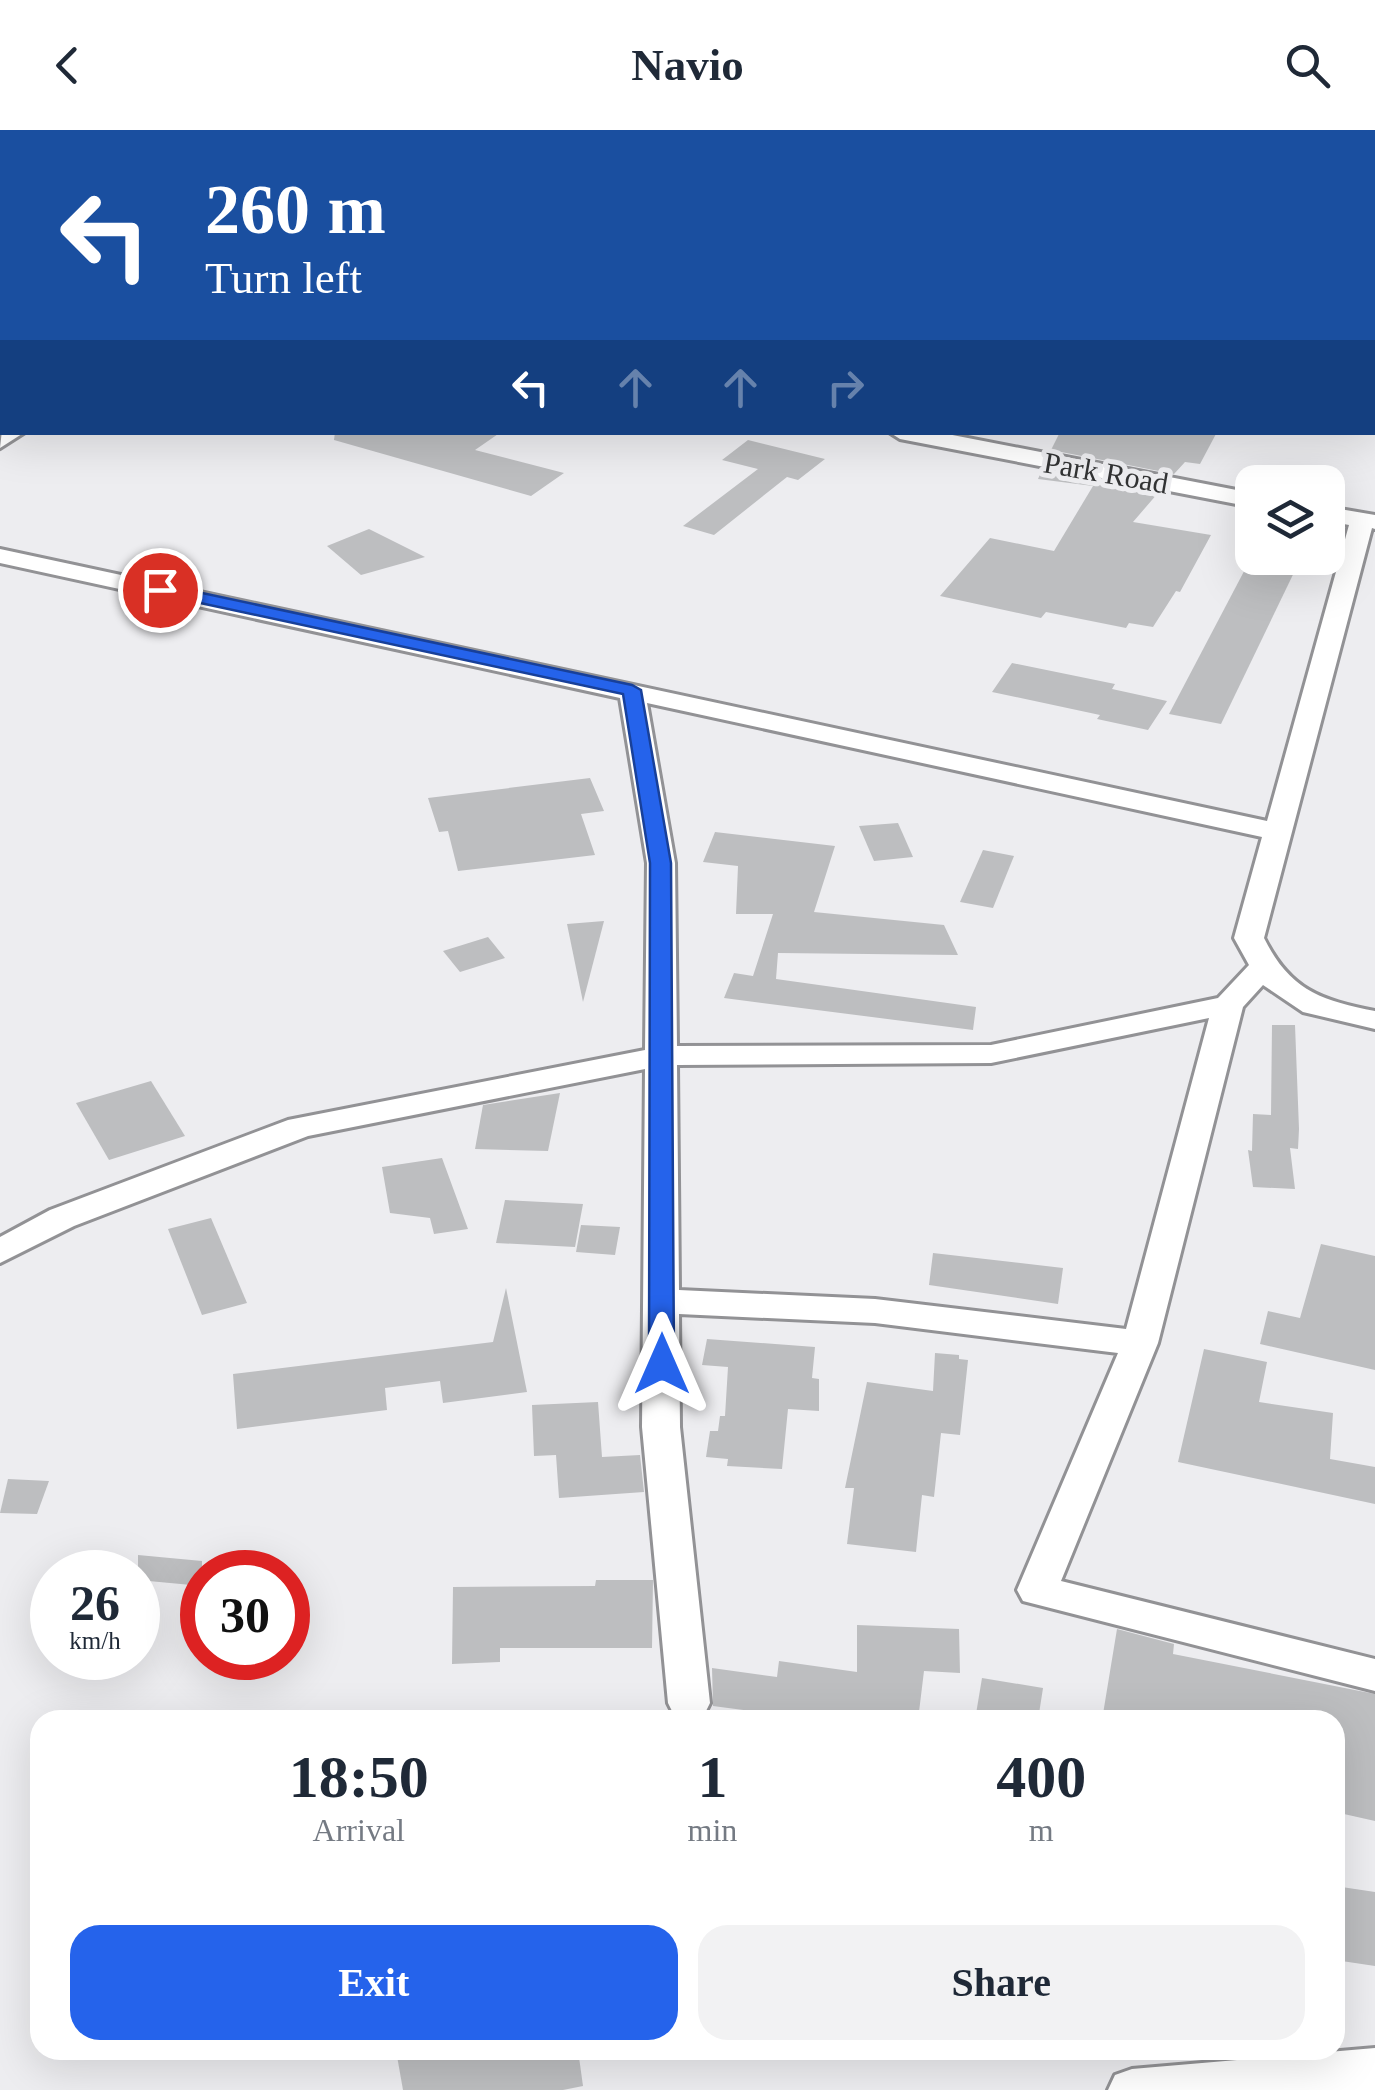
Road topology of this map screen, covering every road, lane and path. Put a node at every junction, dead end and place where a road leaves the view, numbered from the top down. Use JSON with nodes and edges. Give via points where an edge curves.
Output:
{"nodes":[{"id":1,"x":916,"y":435,"type":"edge"},
{"id":2,"x":1235,"y":497,"type":"edge"},
{"id":3,"x":1369,"y":521,"type":"edge"},
{"id":4,"x":0,"y":556,"type":"edge"},
{"id":5,"x":632,"y":690,"type":"junction"},
{"id":6,"x":1280,"y":832,"type":"junction"},
{"id":7,"x":1262,"y":969,"type":"junction"},
{"id":8,"x":1228,"y":1004,"type":"junction"},
{"id":9,"x":1375,"y":1020,"type":"edge"},
{"id":10,"x":663,"y":1056,"type":"junction"},
{"id":11,"x":0,"y":1252,"type":"edge"},
{"id":12,"x":662,"y":1301,"type":"junction"},
{"id":13,"x":1140,"y":1343,"type":"junction"},
{"id":14,"x":1375,"y":1675,"type":"edge"},
{"id":15,"x":690,"y":1702,"type":"dead end"},
{"id":16,"x":1375,"y":2069,"type":"edge"},
{"id":17,"x":1132,"y":2090,"type":"edge"}],
"edges":[{"from":1,"to":2,"type":"street","name":"Park Road"},
{"from":3,"to":6,"type":"street"},
{"from":4,"to":5,"type":"street"},
{"from":5,"to":6,"type":"street"},
{"from":5,"to":10,"type":"street","via":[[660,863]]},
{"from":6,"to":7,"type":"street","via":[[1249,938]]},
{"from":7,"to":8,"type":"street"},
{"from":7,"to":9,"type":"street","via":[[1288,995]]},
{"from":8,"to":10,"type":"street","via":[[991,1054]]},
{"from":8,"to":13,"type":"street"},
{"from":10,"to":11,"type":"street","via":[[300,1127],[62,1218]]},
{"from":10,"to":12,"type":"street"},
{"from":12,"to":13,"type":"street","via":[[876,1311]]},
{"from":12,"to":15,"type":"street","via":[[661,1427]]},
{"from":13,"to":14,"type":"street","via":[[1037,1590]]},
{"from":16,"to":17,"type":"street"}]}
